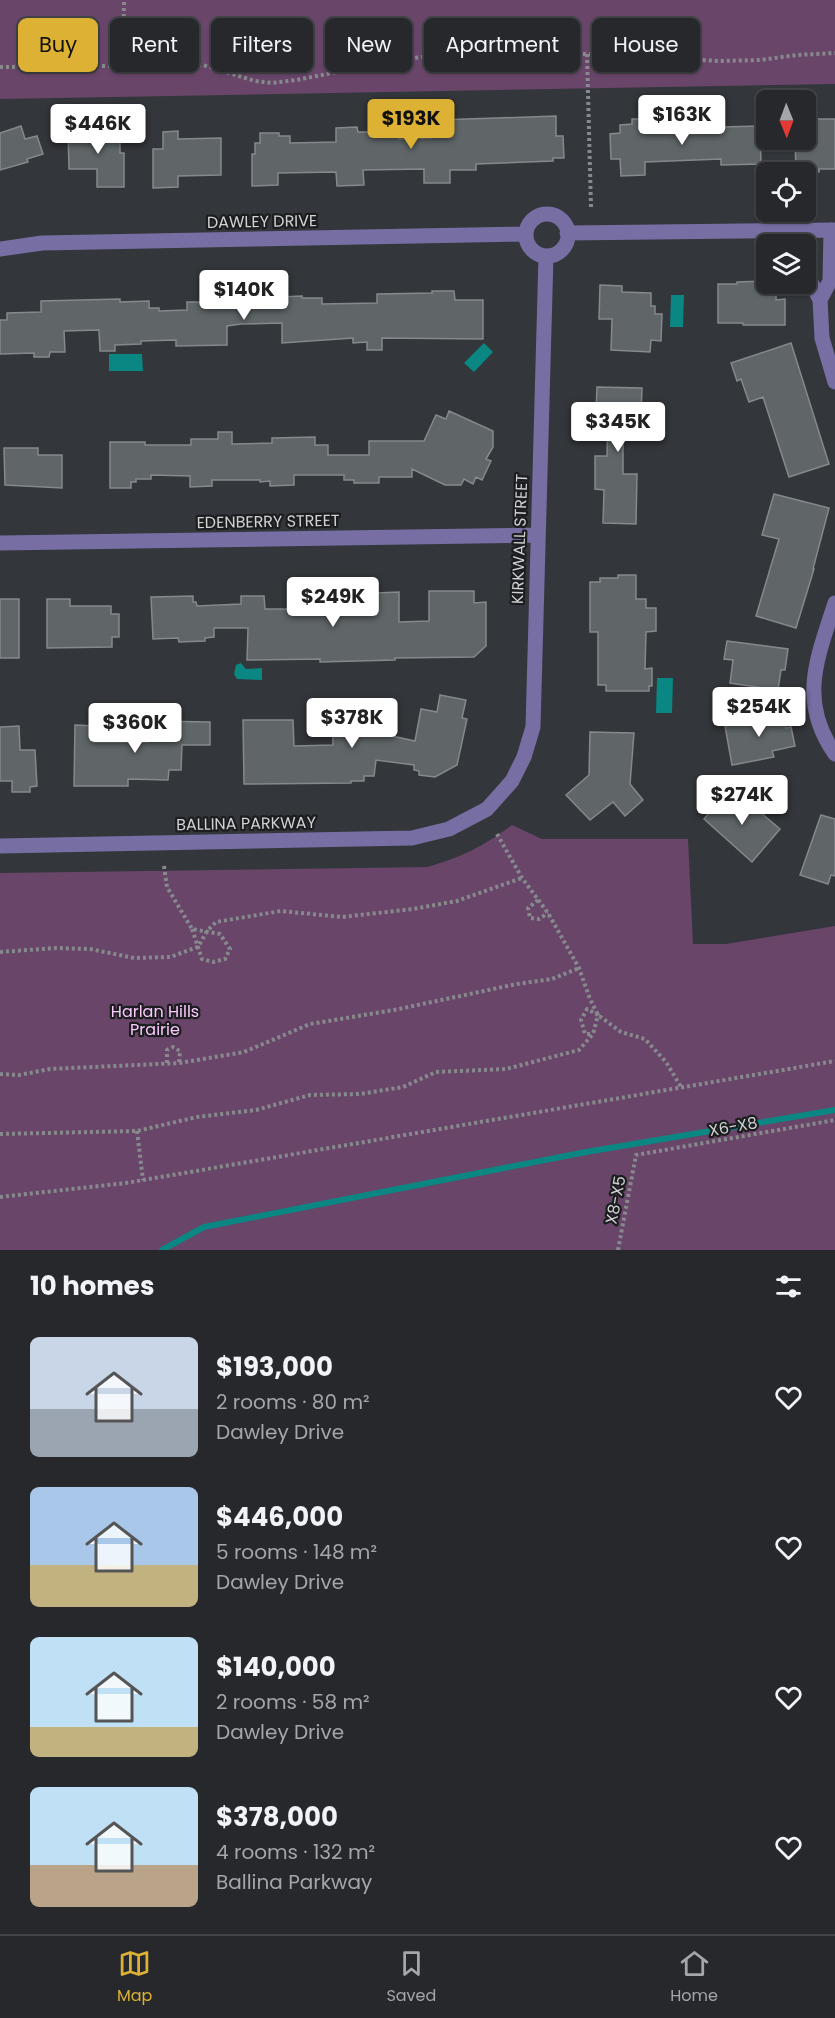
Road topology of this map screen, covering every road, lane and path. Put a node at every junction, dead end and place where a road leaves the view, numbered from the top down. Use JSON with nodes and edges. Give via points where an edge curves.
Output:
{"nodes":[{"id":1,"x":124,"y":0,"type":"edge"},
{"id":2,"x":124,"y":18,"type":"edge"},
{"id":3,"x":835,"y":53,"type":"edge"},
{"id":4,"x":587,"y":54,"type":"junction"},
{"id":5,"x":110,"y":65,"type":"edge"},
{"id":6,"x":199,"y":65,"type":"edge"},
{"id":7,"x":0,"y":67,"type":"edge"},
{"id":8,"x":591,"y":208,"type":"dead end"},
{"id":9,"x":833,"y":230,"type":"edge"},
{"id":10,"x":806,"y":231,"type":"junction"},
{"id":11,"x":567,"y":233,"type":"junction"},
{"id":12,"x":525,"y":234,"type":"junction"},
{"id":13,"x":0,"y":249,"type":"edge"},
{"id":14,"x":546,"y":256,"type":"junction"},
{"id":15,"x":820,"y":300,"type":"junction"},
{"id":16,"x":835,"y":382,"type":"edge"},
{"id":17,"x":537,"y":535,"type":"junction"},
{"id":18,"x":0,"y":543,"type":"edge"},
{"id":19,"x":834,"y":610,"type":"edge"},
{"id":20,"x":835,"y":754,"type":"edge"},
{"id":21,"x":487,"y":809,"type":"joint"},
{"id":22,"x":497,"y":834,"type":"dead end"},
{"id":23,"x":0,"y":846,"type":"edge"},
{"id":24,"x":164,"y":866,"type":"dead end"},
{"id":25,"x":522,"y":878,"type":"junction"},
{"id":26,"x":538,"y":900,"type":"junction"},
{"id":27,"x":548,"y":913,"type":"junction"},
{"id":28,"x":192,"y":929,"type":"junction"},
{"id":29,"x":207,"y":931,"type":"junction"},
{"id":30,"x":198,"y":947,"type":"junction"},
{"id":31,"x":0,"y":952,"type":"edge"},
{"id":32,"x":579,"y":968,"type":"junction"},
{"id":33,"x":598,"y":1015,"type":"junction"},
{"id":34,"x":593,"y":1034,"type":"junction"},
{"id":35,"x":835,"y":1061,"type":"edge"},
{"id":36,"x":167,"y":1063,"type":"junction"},
{"id":37,"x":179,"y":1063,"type":"junction"},
{"id":38,"x":0,"y":1074,"type":"edge"},
{"id":39,"x":681,"y":1087,"type":"junction"},
{"id":40,"x":835,"y":1120,"type":"edge"},
{"id":41,"x":137,"y":1131,"type":"junction"},
{"id":42,"x":0,"y":1134,"type":"edge"},
{"id":43,"x":636,"y":1155,"type":"joint"},
{"id":44,"x":143,"y":1180,"type":"junction"},
{"id":45,"x":0,"y":1197,"type":"edge"},
{"id":46,"x":618,"y":1250,"type":"edge"}],
"edges":[{"from":1,"to":2,"type":"path"},
{"from":3,"to":4,"type":"path","via":[[720,62]]},
{"from":4,"to":6,"type":"path","via":[[430,55],[272,83]]},
{"from":4,"to":8,"type":"path"},
{"from":5,"to":7,"type":"path"},
{"from":9,"to":10,"type":"street"},
{"from":9,"to":15,"type":"street","via":[[830,281]]},
{"from":10,"to":11,"type":"street"},
{"from":10,"to":15,"type":"street","via":[[808,278]]},
{"from":11,"to":12,"type":"street","via":[[562,220],[550,214],[536,217]]},
{"from":11,"to":14,"type":"street","via":[[562,249]]},
{"from":12,"to":13,"type":"street","name":"DAWLEY DRIVE","via":[[42,243]]},
{"from":12,"to":14,"type":"street","via":[[534,252]]},
{"from":14,"to":17,"type":"street","name":"KIRKWALL STREET"},
{"from":15,"to":16,"type":"street","via":[[822,338]]},
{"from":17,"to":18,"type":"street","name":"EDENBERRY STREET"},
{"from":17,"to":21,"type":"street","name":"KIRKWALL STREET","via":[[533,727],[512,781]]},
{"from":19,"to":20,"type":"street","via":[[813,690],[815,713]]},
{"from":21,"to":23,"type":"street","name":"BALLINA PARKWAY","via":[[449,829],[412,838]]},
{"from":22,"to":25,"type":"path"},
{"from":24,"to":28,"type":"path","via":[[167,887]]},
{"from":25,"to":26,"type":"path"},
{"from":25,"to":29,"type":"path","via":[[457,902],[342,917],[281,911],[216,922]]},
{"from":26,"to":27,"type":"path"},
{"from":26,"to":27,"type":"path","via":[[528,908],[531,918],[539,919]]},
{"from":27,"to":32,"type":"path"},
{"from":28,"to":29,"type":"path"},
{"from":28,"to":30,"type":"path"},
{"from":29,"to":30,"type":"path"},
{"from":29,"to":30,"type":"path","via":[[220,934],[230,949],[225,959],[202,959]]},
{"from":30,"to":31,"type":"path","via":[[170,957],[134,958],[90,949]]},
{"from":32,"to":33,"type":"path"},
{"from":32,"to":37,"type":"path","via":[[552,979],[310,1024],[244,1052]]},
{"from":33,"to":34,"type":"path"},
{"from":33,"to":34,"type":"path","via":[[586,1009],[581,1020],[585,1034]]},
{"from":33,"to":39,"type":"path","via":[[621,1032],[645,1039]]},
{"from":34,"to":41,"type":"path","via":[[579,1050],[506,1069],[436,1072],[403,1087],[360,1094],[310,1095],[256,1110],[197,1117]]},
{"from":35,"to":39,"type":"path"},
{"from":36,"to":37,"type":"path"},
{"from":36,"to":37,"type":"path","via":[[167,1050],[173,1047],[180,1051]]},
{"from":36,"to":38,"type":"path"},
{"from":39,"to":44,"type":"path"},
{"from":40,"to":43,"type":"path","name":"X6-X8"},
{"from":41,"to":42,"type":"path"},
{"from":41,"to":44,"type":"path"},
{"from":43,"to":46,"type":"path","name":"X8-X5"},
{"from":44,"to":45,"type":"path"}]}
